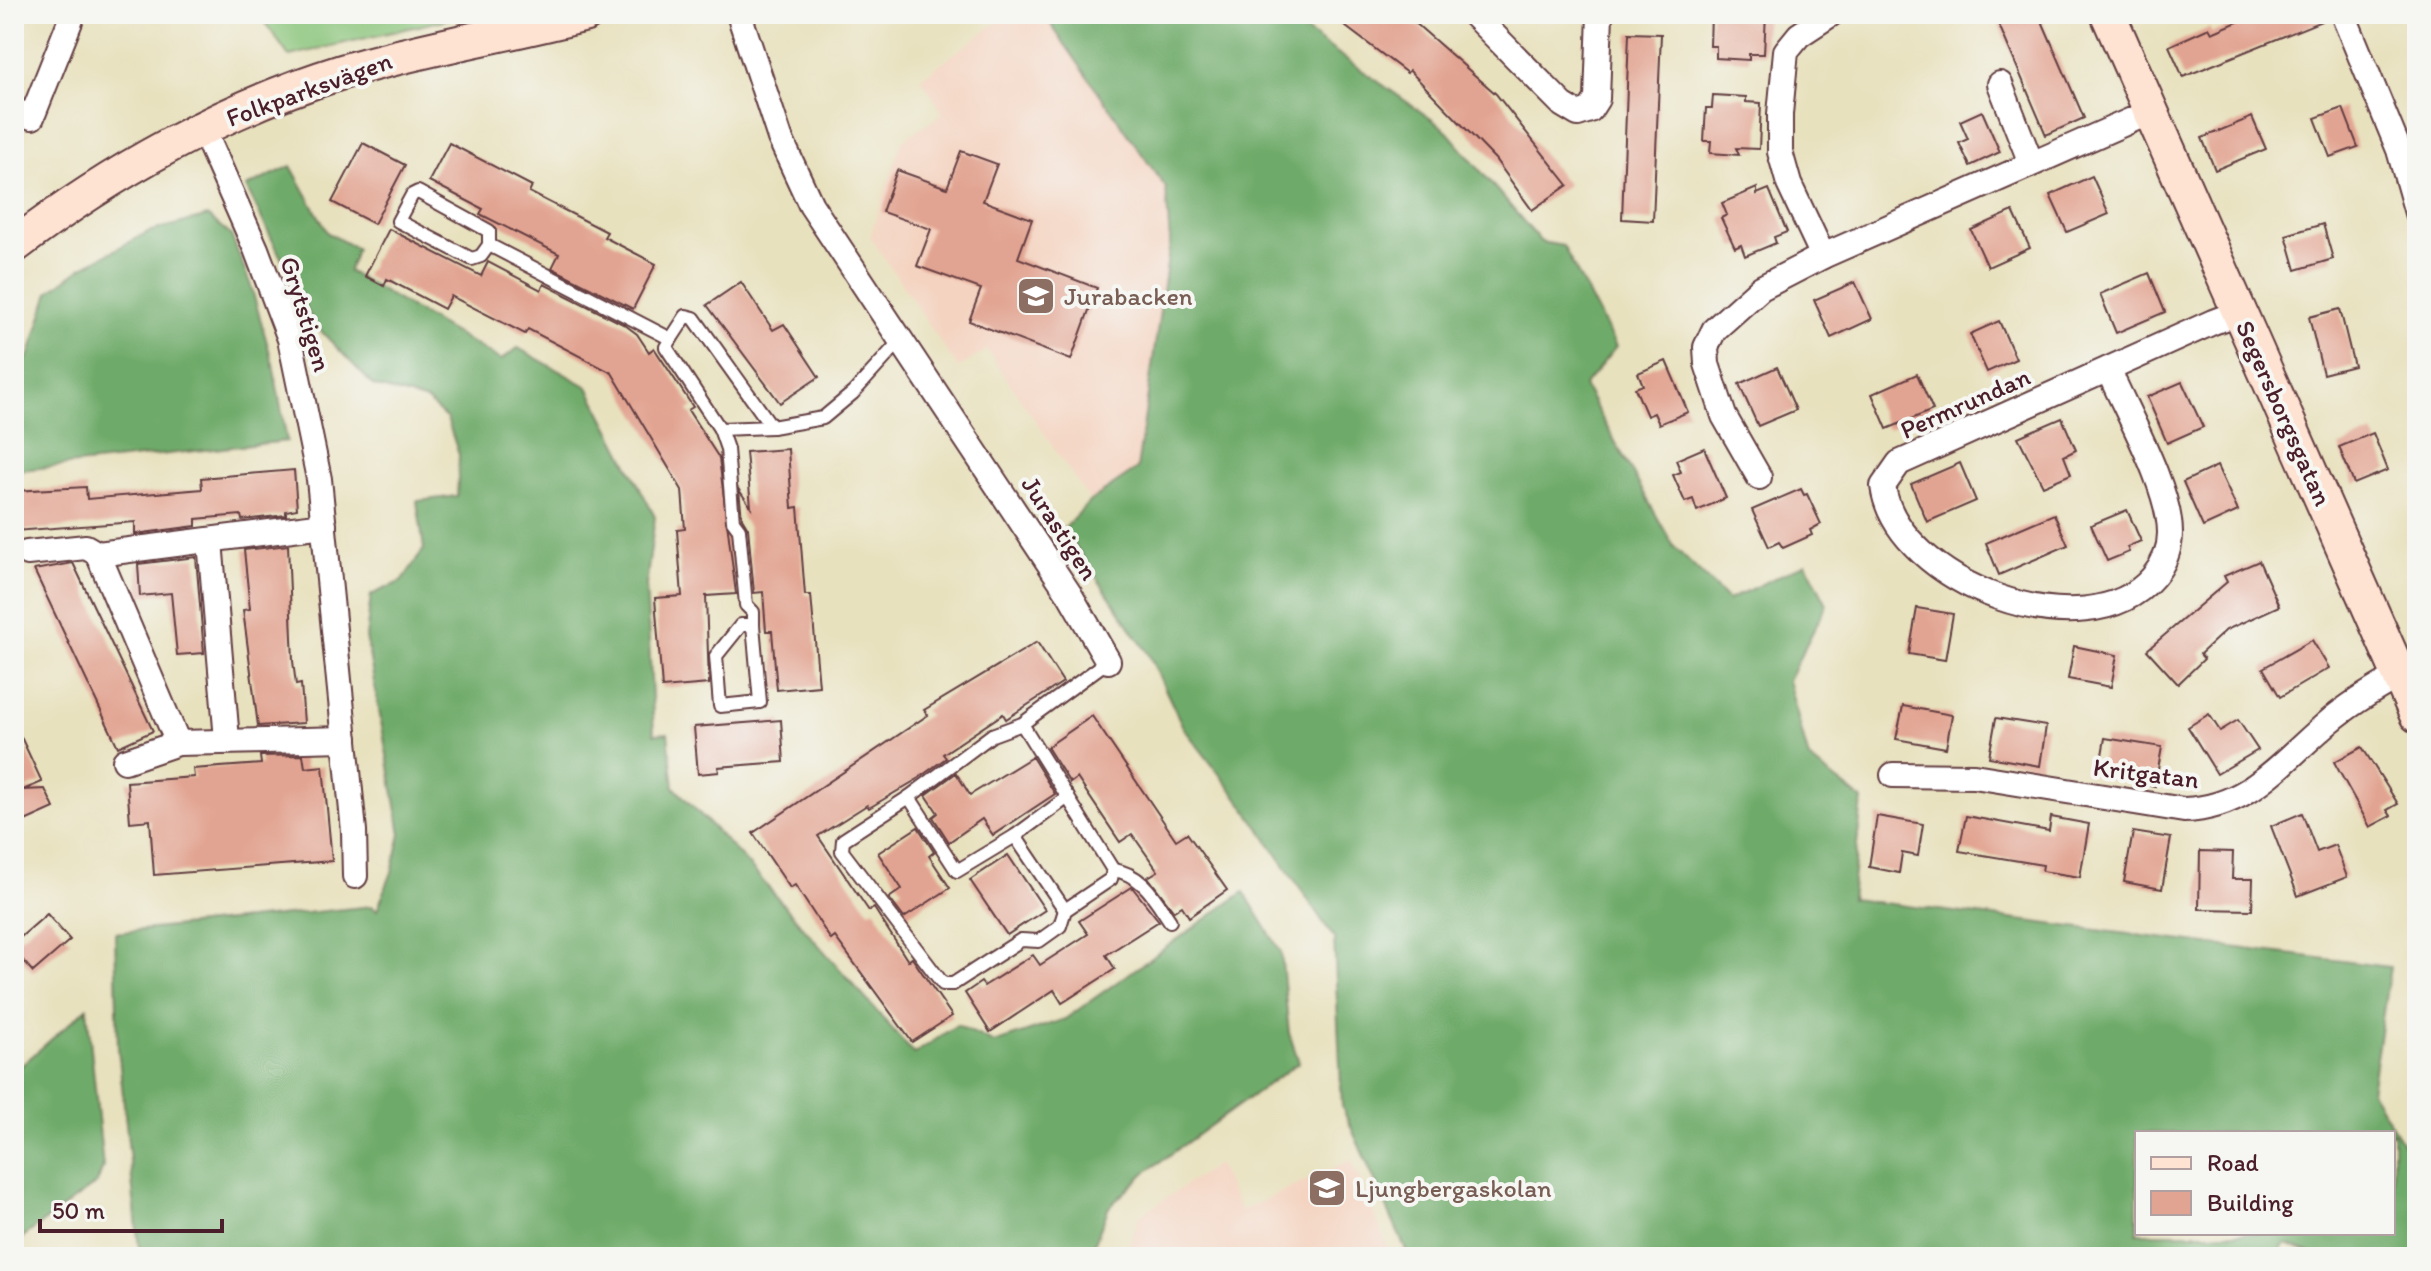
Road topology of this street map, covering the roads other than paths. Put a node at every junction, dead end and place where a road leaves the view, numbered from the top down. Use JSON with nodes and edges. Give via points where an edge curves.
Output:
{"nodes":[{"id":1,"x":73,"y":14,"type":"edge"},
{"id":2,"x":586,"y":14,"type":"edge"},
{"id":3,"x":739,"y":14,"type":"edge"},
{"id":4,"x":1473,"y":14,"type":"edge"},
{"id":5,"x":1600,"y":14,"type":"edge"},
{"id":6,"x":1831,"y":14,"type":"edge"},
{"id":7,"x":2108,"y":14,"type":"edge"},
{"id":8,"x":2343,"y":14,"type":"edge"},
{"id":9,"x":2000,"y":84,"type":"dead end"},
{"id":10,"x":14,"y":111,"type":"edge"},
{"id":11,"x":2150,"y":112,"type":"junction"},
{"id":12,"x":203,"y":129,"type":"junction"},
{"id":13,"x":2408,"y":146,"type":"edge"},
{"id":14,"x":2031,"y":163,"type":"junction"},
{"id":15,"x":2417,"y":213,"type":"edge"},
{"id":16,"x":489,"y":245,"type":"junction"},
{"id":17,"x":14,"y":246,"type":"edge"},
{"id":18,"x":1823,"y":256,"type":"junction"},
{"id":19,"x":2240,"y":312,"type":"junction"},
{"id":20,"x":671,"y":339,"type":"junction"},
{"id":21,"x":901,"y":340,"type":"junction"},
{"id":22,"x":2108,"y":369,"type":"junction"},
{"id":23,"x":772,"y":427,"type":"junction"},
{"id":24,"x":720,"y":429,"type":"junction"},
{"id":25,"x":1759,"y":477,"type":"dead end"},
{"id":26,"x":324,"y":525,"type":"junction"},
{"id":27,"x":210,"y":541,"type":"junction"},
{"id":28,"x":27,"y":553,"type":"dead end"},
{"id":29,"x":98,"y":554,"type":"junction"},
{"id":30,"x":753,"y":625,"type":"junction"},
{"id":31,"x":1108,"y":661,"type":"joint"},
{"id":32,"x":2398,"y":676,"type":"junction"},
{"id":33,"x":2417,"y":715,"type":"edge"},
{"id":34,"x":1022,"y":724,"type":"junction"},
{"id":35,"x":345,"y":739,"type":"junction"},
{"id":36,"x":227,"y":740,"type":"junction"},
{"id":37,"x":178,"y":743,"type":"junction"},
{"id":38,"x":125,"y":761,"type":"dead end"},
{"id":39,"x":1893,"y":775,"type":"dead end"},
{"id":40,"x":909,"y":797,"type":"junction"},
{"id":41,"x":1068,"y":797,"type":"junction"},
{"id":42,"x":1015,"y":836,"type":"junction"},
{"id":43,"x":1113,"y":870,"type":"junction"},
{"id":44,"x":355,"y":876,"type":"dead end"},
{"id":45,"x":1065,"y":910,"type":"junction"},
{"id":46,"x":1170,"y":921,"type":"dead end"}],
"edges":[{"from":1,"to":10,"type":"street","via":[[32,117]]},
{"from":2,"to":12,"type":"street","name":"Folkparksvägen","via":[[340,73]]},
{"from":3,"to":21,"type":"street","name":"Jurastigen","via":[[780,138],[811,205]]},
{"from":4,"to":5,"type":"street","via":[[1578,114],[1590,110],[1597,99]]},
{"from":6,"to":18,"type":"street","via":[[1799,35],[1786,51],[1780,114],[1780,152],[1789,184]]},
{"from":7,"to":11,"type":"street","name":"Segersborgsgatan"},
{"from":8,"to":13,"type":"street"},
{"from":9,"to":14,"type":"street"},
{"from":11,"to":14,"type":"street"},
{"from":11,"to":19,"type":"street","name":"Segersborgsgatan"},
{"from":12,"to":17,"type":"street","name":"Folkparksvägen","via":[[109,181]]},
{"from":12,"to":26,"type":"street","name":"Grytstigen","via":[[290,339]]},
{"from":13,"to":15,"type":"street"},
{"from":14,"to":18,"type":"street"},
{"from":16,"to":16,"type":"lane","via":[[472,259],[398,221],[418,192],[489,231]]},
{"from":16,"to":20,"type":"lane"},
{"from":18,"to":25,"type":"street","via":[[1751,296],[1714,330],[1706,347],[1724,416]]},
{"from":19,"to":22,"type":"street","name":"Permrundan"},
{"from":19,"to":32,"type":"street","name":"Segersborgsgatan"},
{"from":20,"to":23,"type":"lane","via":[[686,316],[694,318]]},
{"from":20,"to":24,"type":"lane","via":[[666,347]]},
{"from":21,"to":23,"type":"lane","via":[[823,418]]},
{"from":21,"to":31,"type":"street","name":"Jurastigen"},
{"from":22,"to":22,"type":"street","name":"Permrundan","via":[[1899,463],[1883,486],[1885,502],[1928,558],[2002,599],[2064,610],[2108,607],[2149,582],[2169,548],[2167,503]]},
{"from":23,"to":24,"type":"lane"},
{"from":24,"to":30,"type":"lane"},
{"from":26,"to":27,"type":"street"},
{"from":26,"to":35,"type":"street","name":"Grytstigen"},
{"from":27,"to":29,"type":"street"},
{"from":27,"to":36,"type":"street"},
{"from":28,"to":29,"type":"street","via":[[86,547]]},
{"from":29,"to":37,"type":"street"},
{"from":30,"to":30,"type":"lane","via":[[741,625],[716,656],[720,706],[760,702]]},
{"from":31,"to":34,"type":"lane","name":"Jurastigen"},
{"from":32,"to":33,"type":"street","name":"Segersborgsgatan"},
{"from":32,"to":39,"type":"street","name":"Kritgatan","via":[[2330,720],[2255,789],[2201,810],[1974,776]]},
{"from":34,"to":40,"type":"lane","name":"Jurastigen","via":[[992,735]]},
{"from":34,"to":41,"type":"lane"},
{"from":35,"to":36,"type":"street"},
{"from":35,"to":44,"type":"street","name":"Grytstigen"},
{"from":36,"to":37,"type":"street"},
{"from":37,"to":38,"type":"street"},
{"from":40,"to":42,"type":"lane","via":[[957,871]]},
{"from":40,"to":45,"type":"lane","name":"Jurastigen","via":[[843,840],[842,851],[943,984],[953,984],[1021,940],[1039,941],[1060,926]]},
{"from":41,"to":42,"type":"lane"},
{"from":41,"to":43,"type":"lane"},
{"from":42,"to":45,"type":"lane"},
{"from":43,"to":45,"type":"lane","name":"Jurastigen","via":[[1111,879]]},
{"from":43,"to":46,"type":"lane","via":[[1144,884]]}]}
